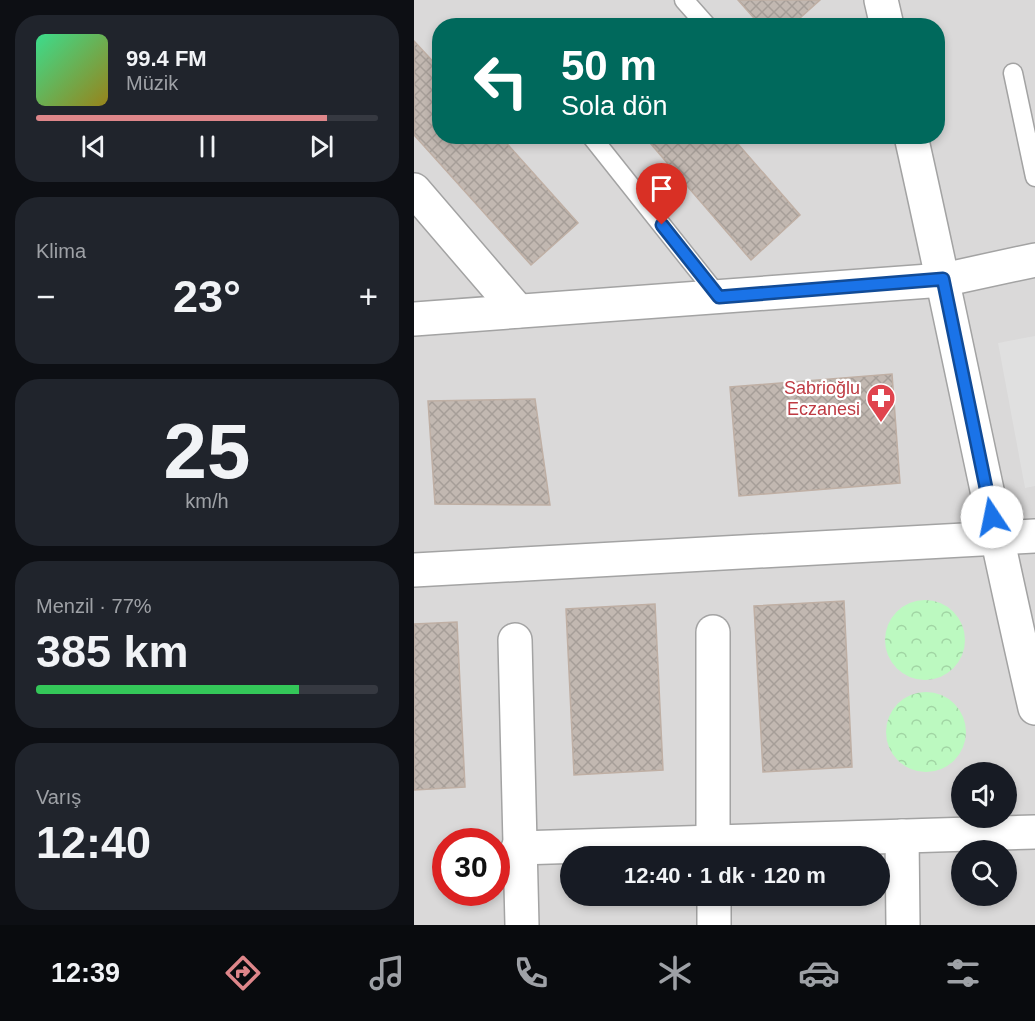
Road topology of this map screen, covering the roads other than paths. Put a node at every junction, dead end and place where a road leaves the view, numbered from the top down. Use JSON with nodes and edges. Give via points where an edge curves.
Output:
{"nodes":[{"id":1,"x":684,"y":0,"type":"edge"},
{"id":2,"x":881,"y":0,"type":"edge"},
{"id":3,"x":699,"y":18,"type":"edge"},
{"id":4,"x":884,"y":18,"type":"edge"},
{"id":5,"x":1013,"y":73,"type":"dead end"},
{"id":6,"x":597,"y":144,"type":"edge"},
{"id":7,"x":913,"y":144,"type":"edge"},
{"id":8,"x":1035,"y":177,"type":"edge"},
{"id":9,"x":414,"y":190,"type":"edge"},
{"id":10,"x":1035,"y":260,"type":"edge"},
{"id":11,"x":943,"y":279,"type":"junction"},
{"id":12,"x":719,"y":297,"type":"junction"},
{"id":13,"x":518,"y":310,"type":"junction"},
{"id":14,"x":414,"y":319,"type":"edge"},
{"id":15,"x":1035,"y":536,"type":"edge"},
{"id":16,"x":996,"y":539,"type":"junction"},
{"id":17,"x":414,"y":570,"type":"edge"},
{"id":18,"x":712,"y":632,"type":"dead end"},
{"id":19,"x":514,"y":640,"type":"dead end"},
{"id":20,"x":1035,"y":708,"type":"edge"},
{"id":21,"x":1035,"y":832,"type":"edge"},
{"id":22,"x":902,"y":836,"type":"junction"},
{"id":23,"x":713,"y":846,"type":"edge"},
{"id":24,"x":767,"y":846,"type":"edge"},
{"id":25,"x":518,"y":849,"type":"junction"},
{"id":26,"x":560,"y":849,"type":"edge"},
{"id":27,"x":714,"y":906,"type":"edge"},
{"id":28,"x":522,"y":925,"type":"edge"},
{"id":29,"x":714,"y":925,"type":"edge"},
{"id":30,"x":903,"y":925,"type":"edge"}],
"edges":[{"from":1,"to":3,"type":"lane"},
{"from":2,"to":4,"type":"street"},
{"from":5,"to":8,"type":"lane"},
{"from":6,"to":12,"type":"lane"},
{"from":7,"to":11,"type":"street"},
{"from":9,"to":13,"type":"street"},
{"from":10,"to":11,"type":"street"},
{"from":11,"to":12,"type":"street"},
{"from":11,"to":16,"type":"street"},
{"from":12,"to":13,"type":"street"},
{"from":13,"to":14,"type":"street"},
{"from":15,"to":16,"type":"street"},
{"from":16,"to":17,"type":"street"},
{"from":16,"to":20,"type":"street"},
{"from":18,"to":23,"type":"street"},
{"from":19,"to":25,"type":"street"},
{"from":21,"to":22,"type":"street"},
{"from":22,"to":24,"type":"street"},
{"from":22,"to":30,"type":"street"},
{"from":25,"to":26,"type":"street"},
{"from":25,"to":28,"type":"street"},
{"from":27,"to":29,"type":"street"}]}
